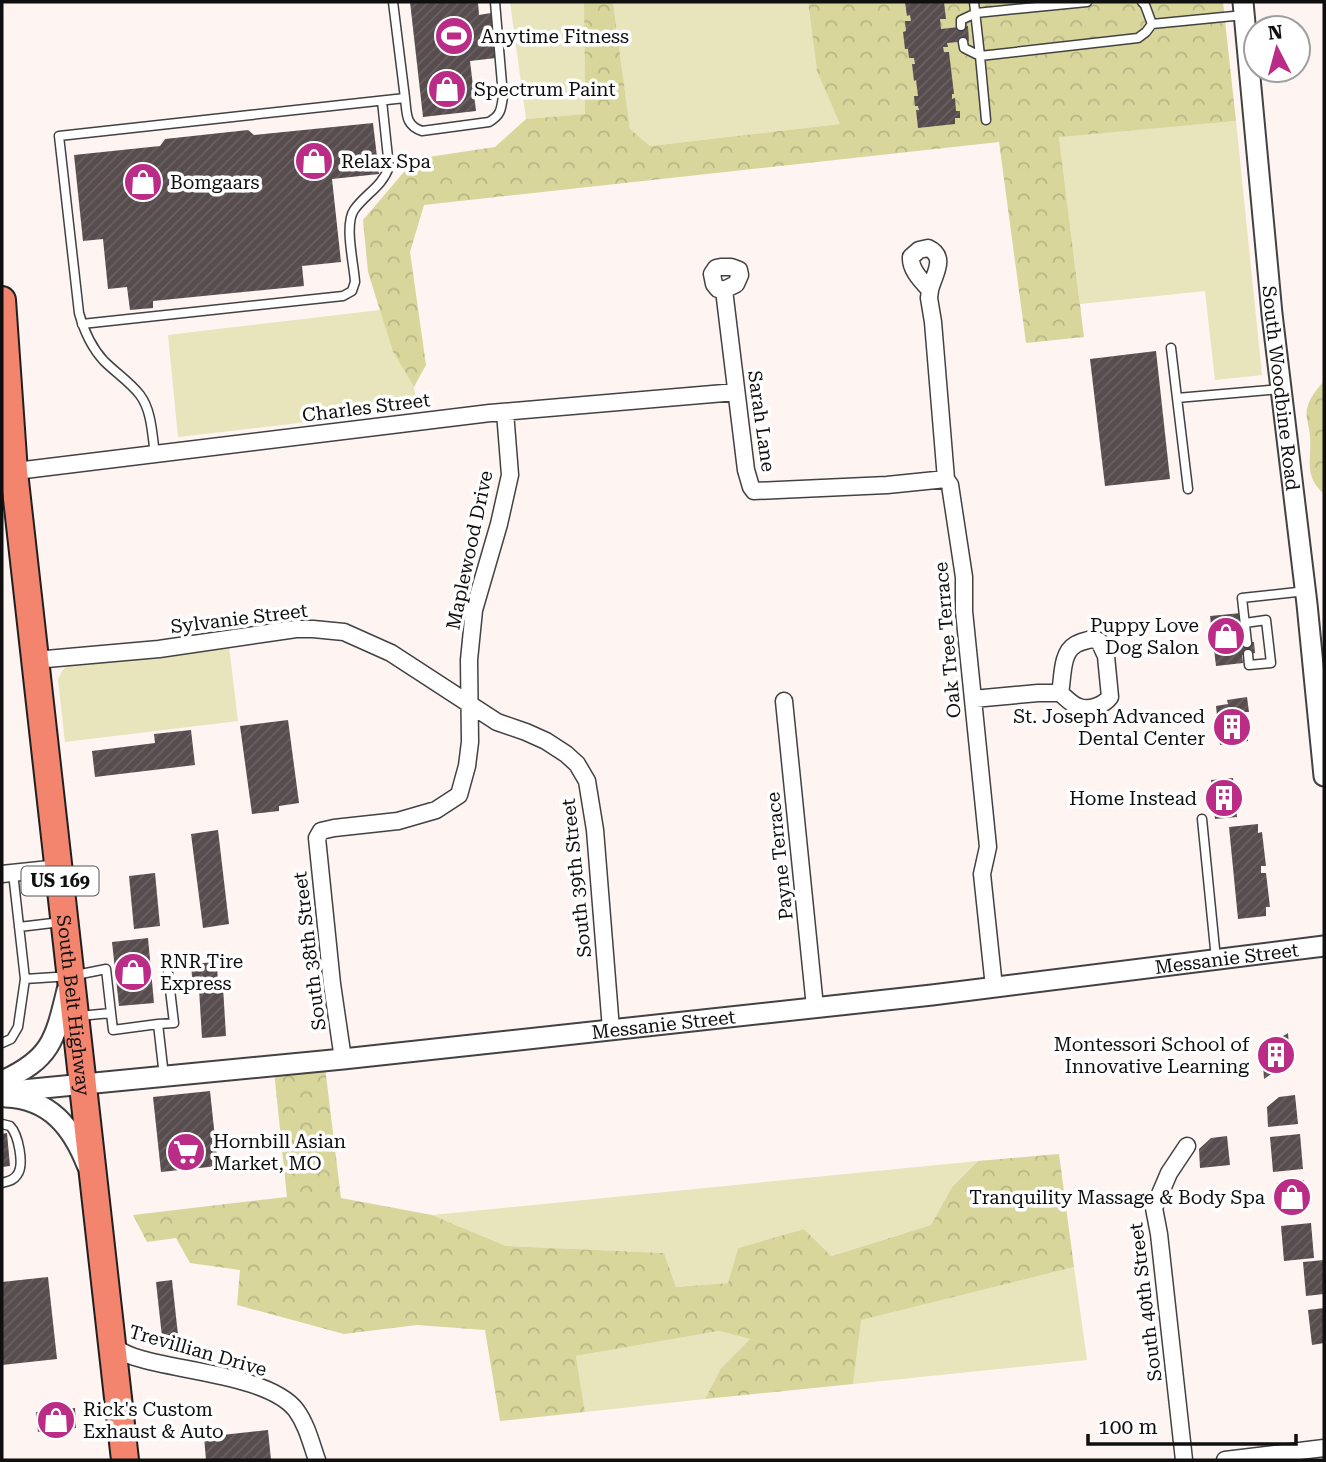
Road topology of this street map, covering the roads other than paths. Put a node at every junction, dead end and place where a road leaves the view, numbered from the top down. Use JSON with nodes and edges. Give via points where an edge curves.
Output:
{"nodes":[{"id":1,"x":393,"y":2,"type":"edge"},
{"id":2,"x":495,"y":2,"type":"edge"},
{"id":3,"x":974,"y":2,"type":"edge"},
{"id":4,"x":1087,"y":2,"type":"edge"},
{"id":5,"x":1142,"y":2,"type":"edge"},
{"id":6,"x":1243,"y":8,"type":"edge"},
{"id":7,"x":976,"y":13,"type":"junction"},
{"id":8,"x":1152,"y":24,"type":"junction"},
{"id":9,"x":961,"y":26,"type":"dead end"},
{"id":10,"x":963,"y":42,"type":"dead end"},
{"id":11,"x":980,"y":56,"type":"junction"},
{"id":12,"x":405,"y":98,"type":"junction"},
{"id":13,"x":382,"y":101,"type":"junction"},
{"id":14,"x":986,"y":120,"type":"dead end"},
{"id":15,"x":724,"y":290,"type":"dead end"},
{"id":16,"x":930,"y":290,"type":"dead end"},
{"id":17,"x":2,"y":300,"type":"edge"},
{"id":18,"x":82,"y":324,"type":"junction"},
{"id":19,"x":1171,"y":348,"type":"dead end"},
{"id":20,"x":4,"y":367,"type":"edge"},
{"id":21,"x":1281,"y":389,"type":"junction"},
{"id":22,"x":736,"y":392,"type":"junction"},
{"id":23,"x":1177,"y":398,"type":"junction"},
{"id":24,"x":505,"y":412,"type":"junction"},
{"id":25,"x":155,"y":454,"type":"junction"},
{"id":26,"x":8,"y":472,"type":"edge"},
{"id":27,"x":946,"y":479,"type":"junction"},
{"id":28,"x":1188,"y":489,"type":"dead end"},
{"id":29,"x":1306,"y":591,"type":"junction"},
{"id":30,"x":1245,"y":623,"type":"junction"},
{"id":31,"x":1247,"y":643,"type":"dead end"},
{"id":32,"x":1248,"y":654,"type":"dead end"},
{"id":33,"x":35,"y":660,"type":"junction"},
{"id":34,"x":1060,"y":693,"type":"dead end"},
{"id":35,"x":973,"y":699,"type":"junction"},
{"id":36,"x":784,"y":701,"type":"dead end"},
{"id":37,"x":471,"y":706,"type":"junction"},
{"id":38,"x":1324,"y":776,"type":"edge"},
{"id":39,"x":1202,"y":819,"type":"dead end"},
{"id":40,"x":317,"y":838,"type":"joint"},
{"id":41,"x":59,"y":868,"type":"junction"},
{"id":42,"x":8,"y":874,"type":"edge"},
{"id":43,"x":65,"y":921,"type":"junction"},
{"id":44,"x":19,"y":927,"type":"junction"},
{"id":45,"x":1324,"y":946,"type":"edge"},
{"id":46,"x":1216,"y":959,"type":"junction"},
{"id":47,"x":169,"y":973,"type":"dead end"},
{"id":48,"x":71,"y":976,"type":"junction"},
{"id":49,"x":24,"y":979,"type":"junction"},
{"id":50,"x":994,"y":987,"type":"junction"},
{"id":51,"x":815,"y":1007,"type":"junction"},
{"id":52,"x":111,"y":1013,"type":"junction"},
{"id":53,"x":76,"y":1017,"type":"junction"},
{"id":54,"x":158,"y":1024,"type":"junction"},
{"id":55,"x":611,"y":1029,"type":"junction"},
{"id":56,"x":2,"y":1043,"type":"edge"},
{"id":57,"x":342,"y":1059,"type":"junction"},
{"id":58,"x":164,"y":1076,"type":"junction"},
{"id":59,"x":2,"y":1081,"type":"edge"},
{"id":60,"x":83,"y":1084,"type":"junction"},
{"id":61,"x":2,"y":1095,"type":"edge"},
{"id":62,"x":2,"y":1124,"type":"edge"},
{"id":63,"x":1186,"y":1146,"type":"dead end"},
{"id":64,"x":2,"y":1183,"type":"edge"},
{"id":65,"x":94,"y":1185,"type":"junction"},
{"id":66,"x":113,"y":1347,"type":"junction"},
{"id":67,"x":1324,"y":1448,"type":"edge"},
{"id":68,"x":125,"y":1460,"type":"edge"},
{"id":69,"x":317,"y":1460,"type":"edge"},
{"id":70,"x":1184,"y":1460,"type":"edge"},
{"id":71,"x":1225,"y":1460,"type":"edge"}],
"edges":[{"from":1,"to":12,"type":"lane"},
{"from":2,"to":12,"type":"lane","via":[[503,96],[498,117],[422,131],[408,121]]},
{"from":3,"to":7,"type":"lane"},
{"from":4,"to":7,"type":"lane"},
{"from":5,"to":8,"type":"lane"},
{"from":6,"to":8,"type":"lane"},
{"from":6,"to":21,"type":"street","name":"South Woodbine Road"},
{"from":7,"to":9,"type":"lane","via":[[961,20]]},
{"from":7,"to":11,"type":"lane"},
{"from":8,"to":11,"type":"lane","via":[[1138,38]]},
{"from":10,"to":11,"type":"lane","via":[[964,48]]},
{"from":11,"to":14,"type":"lane"},
{"from":12,"to":13,"type":"lane"},
{"from":13,"to":18,"type":"lane","via":[[389,167],[385,178],[353,211],[349,223],[352,291],[343,296]]},
{"from":13,"to":18,"type":"lane","via":[[59,136]]},
{"from":15,"to":22,"type":"street","name":"Sarah Lane"},
{"from":16,"to":27,"type":"street","name":"Oak Tree Terrace"},
{"from":17,"to":20,"type":"main road","name":"South Belt Highway","number":"US 169"},
{"from":18,"to":25,"type":"lane","via":[[102,359],[142,397]]},
{"from":19,"to":23,"type":"lane"},
{"from":20,"to":26,"type":"main road","name":"South Belt Highway","number":"US 169"},
{"from":21,"to":23,"type":"lane"},
{"from":21,"to":29,"type":"street","name":"South Woodbine Road"},
{"from":22,"to":24,"type":"street","name":"Charles Street"},
{"from":22,"to":27,"type":"street","name":"Sarah Lane","via":[[746,470],[754,491]]},
{"from":23,"to":28,"type":"lane"},
{"from":24,"to":25,"type":"street","name":"Charles Street"},
{"from":24,"to":37,"type":"street","name":"Maplewood Drive","via":[[510,475],[474,610]]},
{"from":25,"to":26,"type":"street","name":"Charles Street"},
{"from":26,"to":33,"type":"main road","name":"South Belt Highway","number":"US 169"},
{"from":27,"to":35,"type":"street","name":"Oak Tree Terrace","via":[[964,577]]},
{"from":29,"to":30,"type":"lane","via":[[1242,598]]},
{"from":29,"to":38,"type":"street","name":"South Woodbine Road"},
{"from":30,"to":31,"type":"lane"},
{"from":30,"to":32,"type":"lane","via":[[1266,620],[1270,663],[1249,665]]},
{"from":33,"to":37,"type":"street","name":"Sylvanie Street","via":[[159,649],[296,629],[344,632],[391,653]]},
{"from":33,"to":41,"type":"main road","name":"South Belt Highway","number":"US 169"},
{"from":34,"to":35,"type":"street"},
{"from":35,"to":50,"type":"street","name":"Oak Tree Terrace","via":[[988,847],[982,874]]},
{"from":36,"to":51,"type":"street","name":"Payne Terrace"},
{"from":37,"to":40,"type":"street","name":"Maplewood Drive","via":[[467,766],[459,794],[436,810],[398,821],[321,831]]},
{"from":37,"to":55,"type":"street","name":"South 39th Street","via":[[496,722],[547,741],[577,764],[587,781]]},
{"from":39,"to":46,"type":"lane"},
{"from":40,"to":57,"type":"street","name":"South 38th Street"},
{"from":41,"to":42,"type":"street"},
{"from":41,"to":43,"type":"main road","name":"South Belt Highway","number":"US 169"},
{"from":42,"to":44,"type":"lane"},
{"from":43,"to":44,"type":"lane"},
{"from":43,"to":48,"type":"main road","name":"South Belt Highway","number":"US 169"},
{"from":44,"to":49,"type":"lane"},
{"from":45,"to":46,"type":"street","name":"Messanie Street"},
{"from":46,"to":50,"type":"street","name":"Messanie Street"},
{"from":47,"to":54,"type":"lane","via":[[174,1023]]},
{"from":48,"to":49,"type":"lane"},
{"from":48,"to":52,"type":"lane","via":[[106,968]]},
{"from":48,"to":53,"type":"main road","name":"South Belt Highway","number":"US 169"},
{"from":48,"to":59,"type":"street","via":[[48,1047],[22,1072]]},
{"from":49,"to":56,"type":"lane","via":[[18,1027]]},
{"from":50,"to":51,"type":"street","name":"Messanie Street"},
{"from":51,"to":55,"type":"street","name":"Messanie Street"},
{"from":52,"to":53,"type":"lane"},
{"from":52,"to":54,"type":"lane","via":[[113,1030]]},
{"from":53,"to":60,"type":"main road","name":"South Belt Highway","number":"US 169"},
{"from":54,"to":58,"type":"lane"},
{"from":55,"to":57,"type":"street","name":"Messanie Street"},
{"from":57,"to":58,"type":"street","name":"Messanie Street"},
{"from":58,"to":60,"type":"street","name":"Messanie Street"},
{"from":60,"to":61,"type":"street","name":"Messanie Street"},
{"from":60,"to":65,"type":"main road","name":"South Belt Highway","number":"US 169"},
{"from":61,"to":65,"type":"street","via":[[58,1116],[80,1147]]},
{"from":62,"to":64,"type":"lane","via":[[16,1133],[21,1163],[16,1177]]},
{"from":63,"to":70,"type":"street","name":"South 40th Street","via":[[1154,1208]]},
{"from":65,"to":66,"type":"main road","name":"South Belt Highway","number":"US 169"},
{"from":66,"to":68,"type":"main road","name":"South Belt Highway","number":"US 169"},
{"from":66,"to":69,"type":"street","name":"Trevillian Drive","via":[[135,1358],[211,1373],[283,1397],[306,1425]]},
{"from":67,"to":71,"type":"street"}]}
